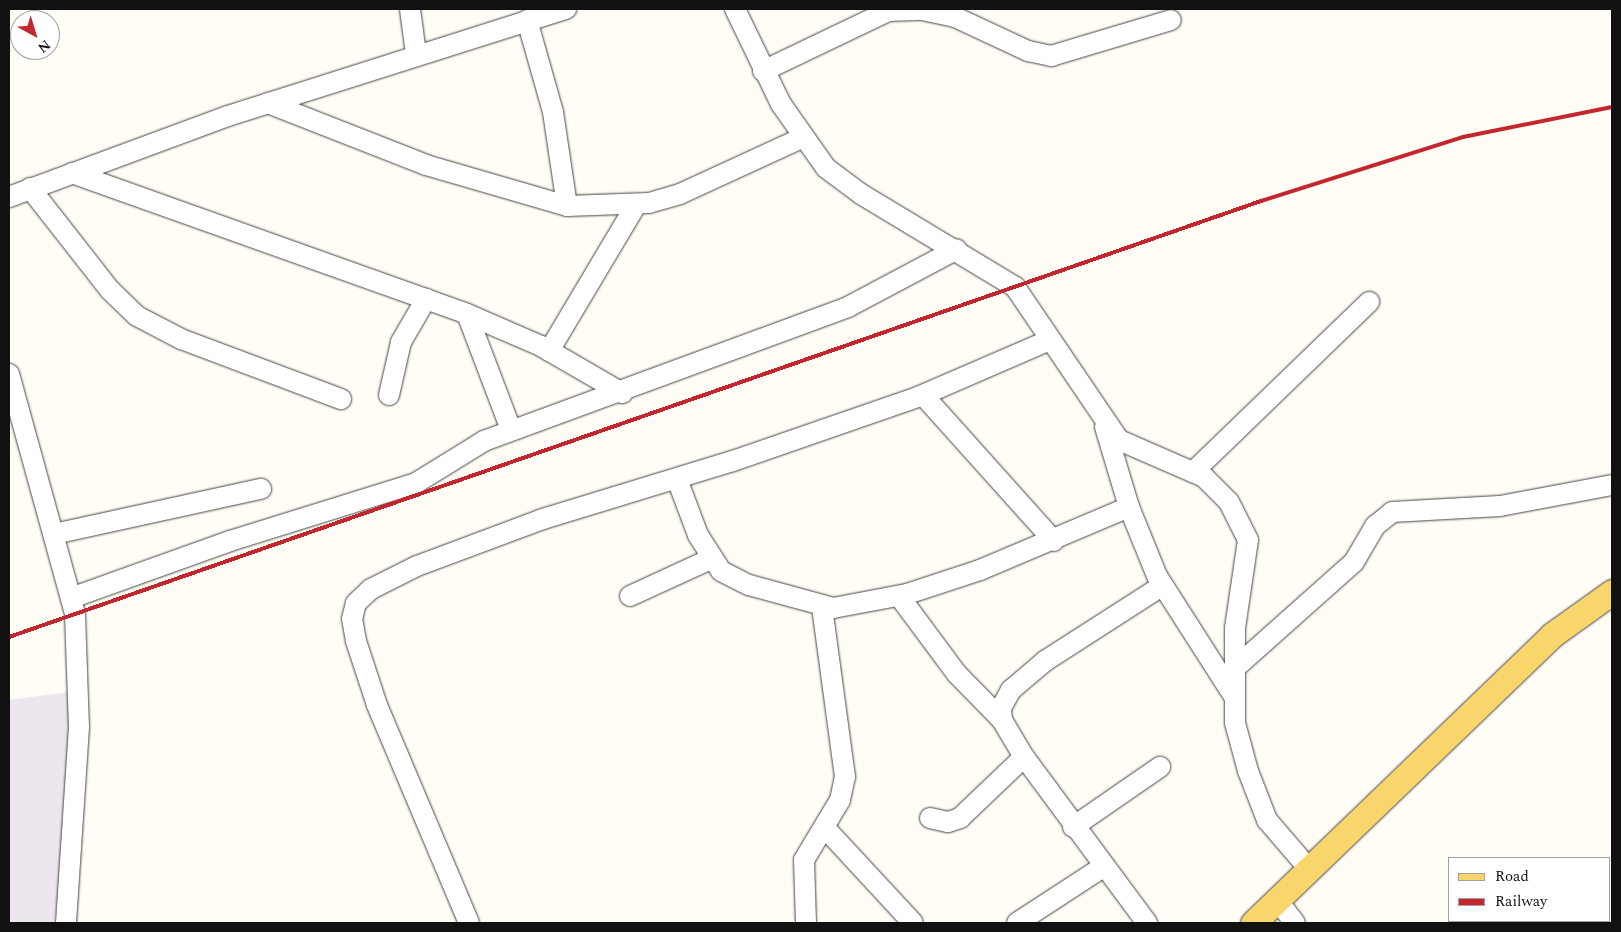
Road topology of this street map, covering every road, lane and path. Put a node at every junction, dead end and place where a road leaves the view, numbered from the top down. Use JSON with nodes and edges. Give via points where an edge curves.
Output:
{"nodes":[{"id":1,"x":410,"y":9,"type":"edge"},
{"id":2,"x":566,"y":9,"type":"edge"},
{"id":3,"x":735,"y":9,"type":"edge"},
{"id":4,"x":887,"y":10,"type":"edge"},
{"id":5,"x":528,"y":20,"type":"junction"},
{"id":6,"x":1171,"y":20,"type":"dead end"},
{"id":7,"x":416,"y":54,"type":"junction"},
{"id":8,"x":763,"y":72,"type":"junction"},
{"id":9,"x":268,"y":103,"type":"junction"},
{"id":10,"x":802,"y":138,"type":"junction"},
{"id":11,"x":72,"y":173,"type":"junction"},
{"id":12,"x":30,"y":188,"type":"junction"},
{"id":13,"x":9,"y":197,"type":"edge"},
{"id":14,"x":636,"y":205,"type":"junction"},
{"id":15,"x":567,"y":206,"type":"junction"},
{"id":16,"x":957,"y":249,"type":"junction"},
{"id":17,"x":426,"y":299,"type":"junction"},
{"id":18,"x":1369,"y":302,"type":"dead end"},
{"id":19,"x":467,"y":314,"type":"junction"},
{"id":20,"x":1050,"y":340,"type":"junction"},
{"id":21,"x":550,"y":351,"type":"junction"},
{"id":22,"x":9,"y":374,"type":"edge"},
{"id":23,"x":622,"y":393,"type":"junction"},
{"id":24,"x":389,"y":394,"type":"dead end"},
{"id":25,"x":924,"y":395,"type":"junction"},
{"id":26,"x":341,"y":399,"type":"dead end"},
{"id":27,"x":1104,"y":423,"type":"junction"},
{"id":28,"x":511,"y":430,"type":"junction"},
{"id":29,"x":17,"y":433,"type":"edge"},
{"id":30,"x":1192,"y":472,"type":"junction"},
{"id":31,"x":677,"y":479,"type":"junction"},
{"id":32,"x":1612,"y":485,"type":"edge"},
{"id":33,"x":262,"y":489,"type":"dead end"},
{"id":34,"x":1129,"y":507,"type":"junction"},
{"id":35,"x":54,"y":534,"type":"junction"},
{"id":36,"x":1054,"y":541,"type":"junction"},
{"id":37,"x":711,"y":559,"type":"junction"},
{"id":38,"x":1162,"y":586,"type":"junction"},
{"id":39,"x":1612,"y":592,"type":"edge"},
{"id":40,"x":630,"y":596,"type":"dead end"},
{"id":41,"x":899,"y":596,"type":"junction"},
{"id":42,"x":71,"y":598,"type":"junction"},
{"id":43,"x":822,"y":607,"type":"junction"},
{"id":44,"x":1235,"y":668,"type":"junction"},
{"id":45,"x":1235,"y":698,"type":"junction"},
{"id":46,"x":1002,"y":720,"type":"junction"},
{"id":47,"x":1024,"y":758,"type":"junction"},
{"id":48,"x":1160,"y":767,"type":"dead end"},
{"id":49,"x":930,"y":818,"type":"dead end"},
{"id":50,"x":1073,"y":827,"type":"junction"},
{"id":51,"x":825,"y":828,"type":"junction"},
{"id":52,"x":1102,"y":867,"type":"junction"},
{"id":53,"x":1309,"y":870,"type":"junction"},
{"id":54,"x":1277,"y":900,"type":"junction"},
{"id":55,"x":66,"y":923,"type":"edge"},
{"id":56,"x":469,"y":923,"type":"edge"},
{"id":57,"x":806,"y":923,"type":"edge"},
{"id":58,"x":913,"y":923,"type":"edge"},
{"id":59,"x":1017,"y":923,"type":"edge"},
{"id":60,"x":1147,"y":923,"type":"edge"},
{"id":61,"x":1253,"y":923,"type":"edge"},
{"id":62,"x":1295,"y":923,"type":"edge"}],
"edges":[{"from":1,"to":7,"type":"street"},
{"from":2,"to":5,"type":"street"},
{"from":3,"to":8,"type":"street"},
{"from":4,"to":6,"type":"street","via":[[922,10],[954,17],[1028,51],[1051,56]]},
{"from":4,"to":8,"type":"street"},
{"from":5,"to":7,"type":"street"},
{"from":5,"to":15,"type":"street","via":[[553,112]]},
{"from":7,"to":9,"type":"street"},
{"from":8,"to":10,"type":"street"},
{"from":9,"to":11,"type":"street"},
{"from":9,"to":15,"type":"street","via":[[426,165]]},
{"from":10,"to":14,"type":"street","via":[[680,194]]},
{"from":10,"to":16,"type":"street","via":[[826,168],[861,194]]},
{"from":11,"to":12,"type":"street"},
{"from":11,"to":17,"type":"street"},
{"from":12,"to":13,"type":"street"},
{"from":12,"to":26,"type":"street","via":[[110,290],[137,316],[181,339]]},
{"from":14,"to":15,"type":"street"},
{"from":14,"to":21,"type":"street"},
{"from":16,"to":20,"type":"street","via":[[1015,287]]},
{"from":16,"to":23,"type":"street","via":[[848,307]]},
{"from":17,"to":19,"type":"street"},
{"from":17,"to":24,"type":"street","via":[[401,342]]},
{"from":18,"to":30,"type":"street"},
{"from":19,"to":21,"type":"street"},
{"from":19,"to":28,"type":"street"},
{"from":20,"to":25,"type":"street"},
{"from":20,"to":27,"type":"street"},
{"from":21,"to":23,"type":"street"},
{"from":22,"to":29,"type":"street"},
{"from":23,"to":28,"type":"street"},
{"from":25,"to":31,"type":"street"},
{"from":25,"to":36,"type":"street"},
{"from":27,"to":30,"type":"street","via":[[1119,440],[1139,452]]},
{"from":27,"to":34,"type":"street"},
{"from":28,"to":42,"type":"street","via":[[478,445],[416,483],[230,541]]},
{"from":29,"to":35,"type":"street"},
{"from":30,"to":44,"type":"street","via":[[1204,477],[1229,502],[1248,540],[1235,628]]},
{"from":31,"to":37,"type":"street"},
{"from":31,"to":56,"type":"street","via":[[543,519],[416,566],[371,589],[356,603],[352,620],[356,641],[377,705]]},
{"from":32,"to":44,"type":"street","via":[[1500,506],[1392,512],[1376,526],[1354,562]]},
{"from":33,"to":35,"type":"street"},
{"from":34,"to":36,"type":"street"},
{"from":34,"to":38,"type":"street"},
{"from":35,"to":42,"type":"street"},
{"from":36,"to":41,"type":"street","via":[[980,570]]},
{"from":37,"to":40,"type":"street"},
{"from":37,"to":43,"type":"street","via":[[732,578]]},
{"from":38,"to":45,"type":"street"},
{"from":38,"to":46,"type":"street","via":[[1038,667],[1004,698]]},
{"from":39,"to":53,"type":"main road","via":[[1552,635]]},
{"from":41,"to":43,"type":"street"},
{"from":41,"to":46,"type":"street","via":[[957,674]]},
{"from":42,"to":55,"type":"street","via":[[76,614],[79,727]]},
{"from":43,"to":51,"type":"street","via":[[845,777],[840,800]]},
{"from":44,"to":45,"type":"street"},
{"from":45,"to":53,"type":"street","via":[[1235,723],[1248,771],[1268,820]]},
{"from":46,"to":47,"type":"street"},
{"from":47,"to":49,"type":"street","via":[[960,818],[948,822]]},
{"from":47,"to":50,"type":"street"},
{"from":48,"to":50,"type":"street"},
{"from":50,"to":52,"type":"street"},
{"from":51,"to":57,"type":"street","via":[[804,860]]},
{"from":51,"to":58,"type":"street"},
{"from":52,"to":59,"type":"street"},
{"from":52,"to":60,"type":"street"},
{"from":53,"to":54,"type":"main road"},
{"from":54,"to":61,"type":"main road"},
{"from":54,"to":62,"type":"street"}]}
